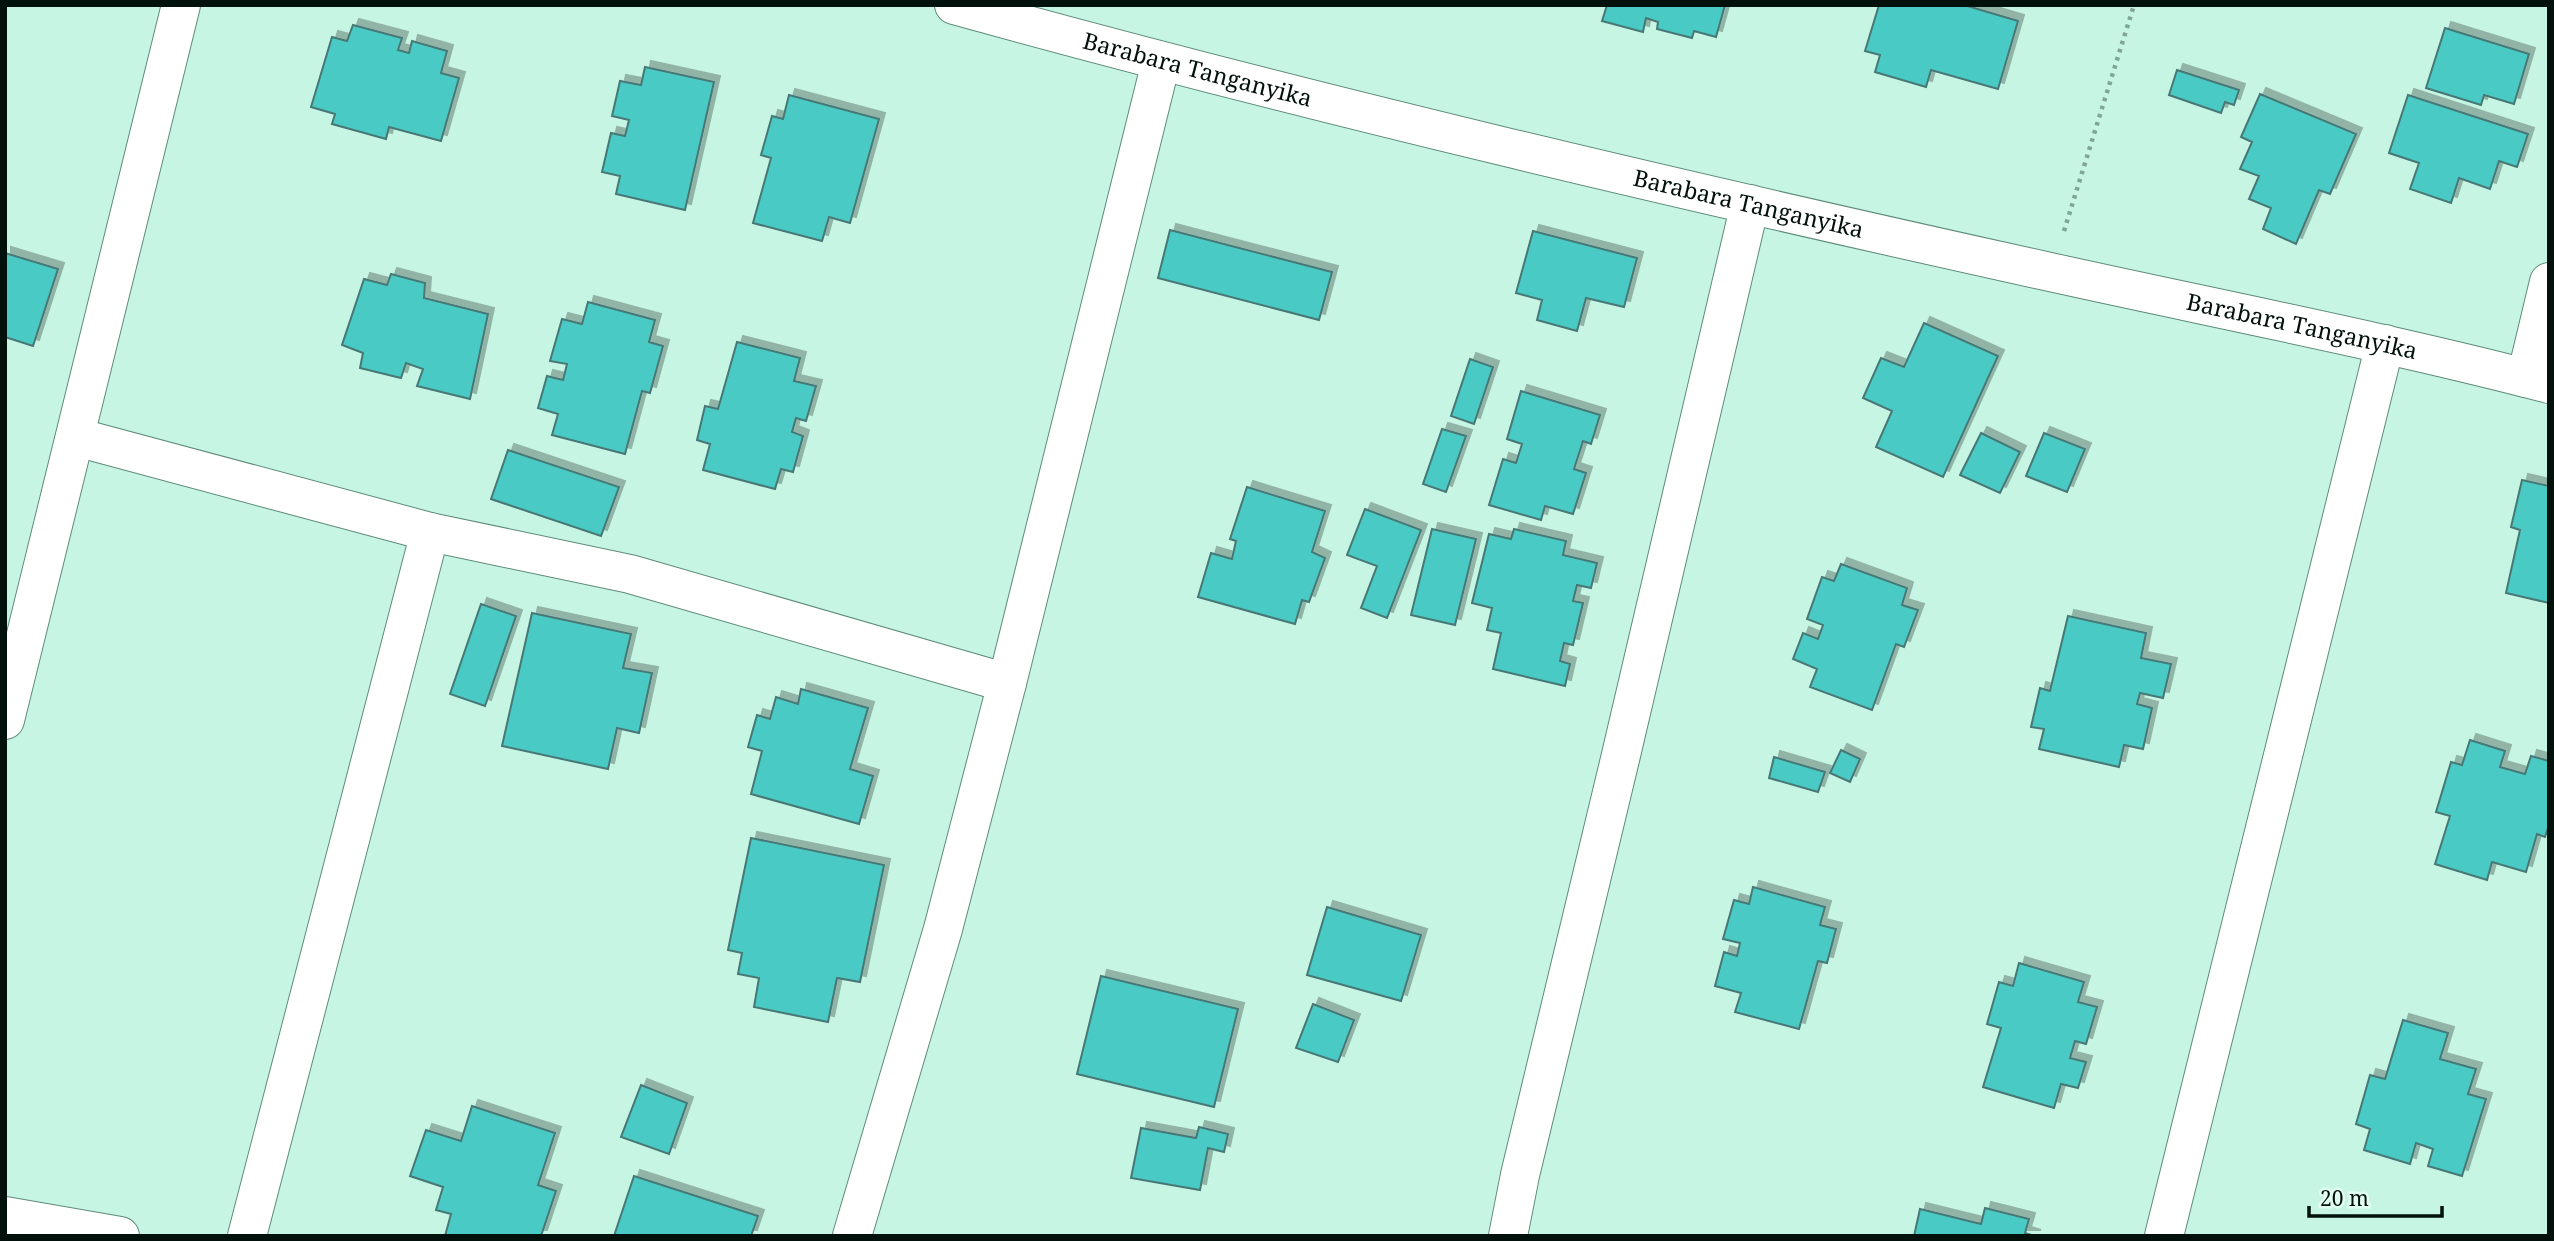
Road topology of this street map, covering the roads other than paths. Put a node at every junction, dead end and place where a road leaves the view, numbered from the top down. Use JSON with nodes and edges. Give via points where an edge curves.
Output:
{"nodes":[{"id":1,"x":181,"y":5,"type":"edge"},
{"id":2,"x":954,"y":5,"type":"edge"},
{"id":3,"x":1161,"y":62,"type":"junction"},
{"id":4,"x":1750,"y":204,"type":"junction"},
{"id":5,"x":2549,"y":282,"type":"edge"},
{"id":6,"x":2385,"y":344,"type":"junction"},
{"id":7,"x":2538,"y":381,"type":"edge"},
{"id":8,"x":76,"y":437,"type":"junction"},
{"id":9,"x":430,"y":533,"type":"junction"},
{"id":10,"x":1007,"y":683,"type":"junction"},
{"id":11,"x":5,"y":720,"type":"edge"},
{"id":12,"x":5,"y":1216,"type":"edge"},
{"id":13,"x":120,"y":1236,"type":"edge"},
{"id":14,"x":247,"y":1236,"type":"edge"},
{"id":15,"x":852,"y":1236,"type":"edge"},
{"id":16,"x":1508,"y":1236,"type":"edge"},
{"id":17,"x":2164,"y":1236,"type":"edge"}],
"edges":[{"from":1,"to":8,"type":"street"},
{"from":2,"to":3,"type":"street","name":"Barabara Tanganyika"},
{"from":3,"to":4,"type":"street","name":"Barabara Tanganyika"},
{"from":3,"to":10,"type":"street"},
{"from":4,"to":6,"type":"street","name":"Barabara Tanganyika"},
{"from":4,"to":16,"type":"street"},
{"from":5,"to":7,"type":"street"},
{"from":6,"to":7,"type":"street","name":"Barabara Tanganyika"},
{"from":6,"to":17,"type":"street"},
{"from":8,"to":9,"type":"street"},
{"from":8,"to":11,"type":"street"},
{"from":9,"to":10,"type":"street","via":[[630,574]]},
{"from":9,"to":14,"type":"street"},
{"from":10,"to":15,"type":"street","via":[[943,929]]},
{"from":12,"to":13,"type":"street"}]}
